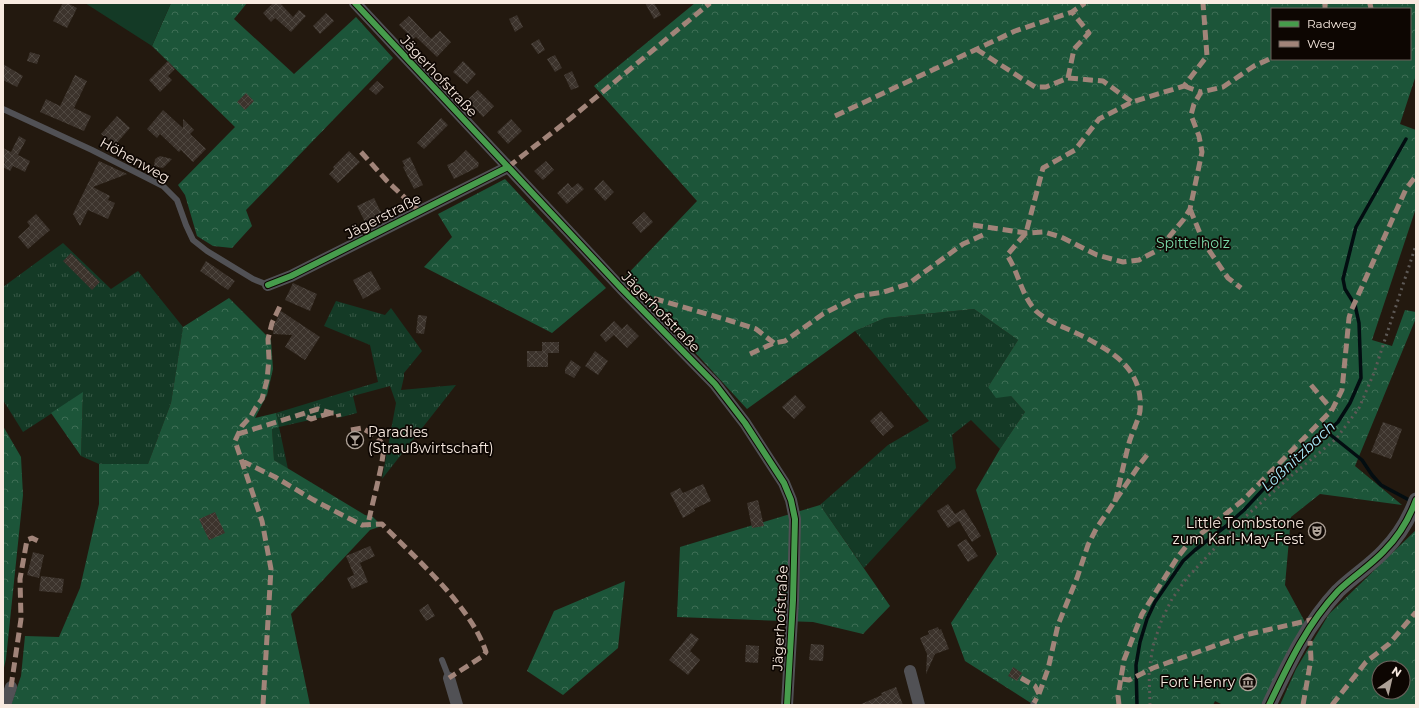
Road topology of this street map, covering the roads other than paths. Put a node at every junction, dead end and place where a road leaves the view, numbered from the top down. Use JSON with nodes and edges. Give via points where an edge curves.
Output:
{"nodes":[{"id":1,"x":355,"y":3,"type":"edge"},
{"id":2,"x":3,"y":109,"type":"edge"},
{"id":3,"x":508,"y":167,"type":"junction"},
{"id":4,"x":268,"y":286,"type":"joint"},
{"id":5,"x":1414,"y":504,"type":"edge"},
{"id":6,"x":442,"y":660,"type":"dead end"},
{"id":7,"x":910,"y":670,"type":"dead end"},
{"id":8,"x":449,"y":678,"type":"joint"},
{"id":9,"x":11,"y":687,"type":"dead end"},
{"id":10,"x":5,"y":705,"type":"edge"},
{"id":11,"x":457,"y":705,"type":"edge"},
{"id":12,"x":787,"y":705,"type":"edge"},
{"id":13,"x":919,"y":705,"type":"edge"},
{"id":14,"x":1269,"y":705,"type":"edge"}],
"edges":[{"from":1,"to":3,"type":"street","name":"Jägerhofstraße"},
{"from":2,"to":4,"type":"lane","name":"Höhenweg","via":[[163,186],[177,200],[194,240],[207,251]]},
{"from":3,"to":4,"type":"street","name":"Jägerstraße"},
{"from":3,"to":12,"type":"street","name":"Jägerhofstraße","via":[[715,384],[745,423],[784,483],[795,519]]},
{"from":5,"to":14,"type":"street","via":[[1404,526],[1384,551],[1338,591],[1315,619],[1294,652]]},
{"from":6,"to":8,"type":"lane"},
{"from":7,"to":13,"type":"street"},
{"from":8,"to":11,"type":"street"},
{"from":9,"to":10,"type":"street"}]}
